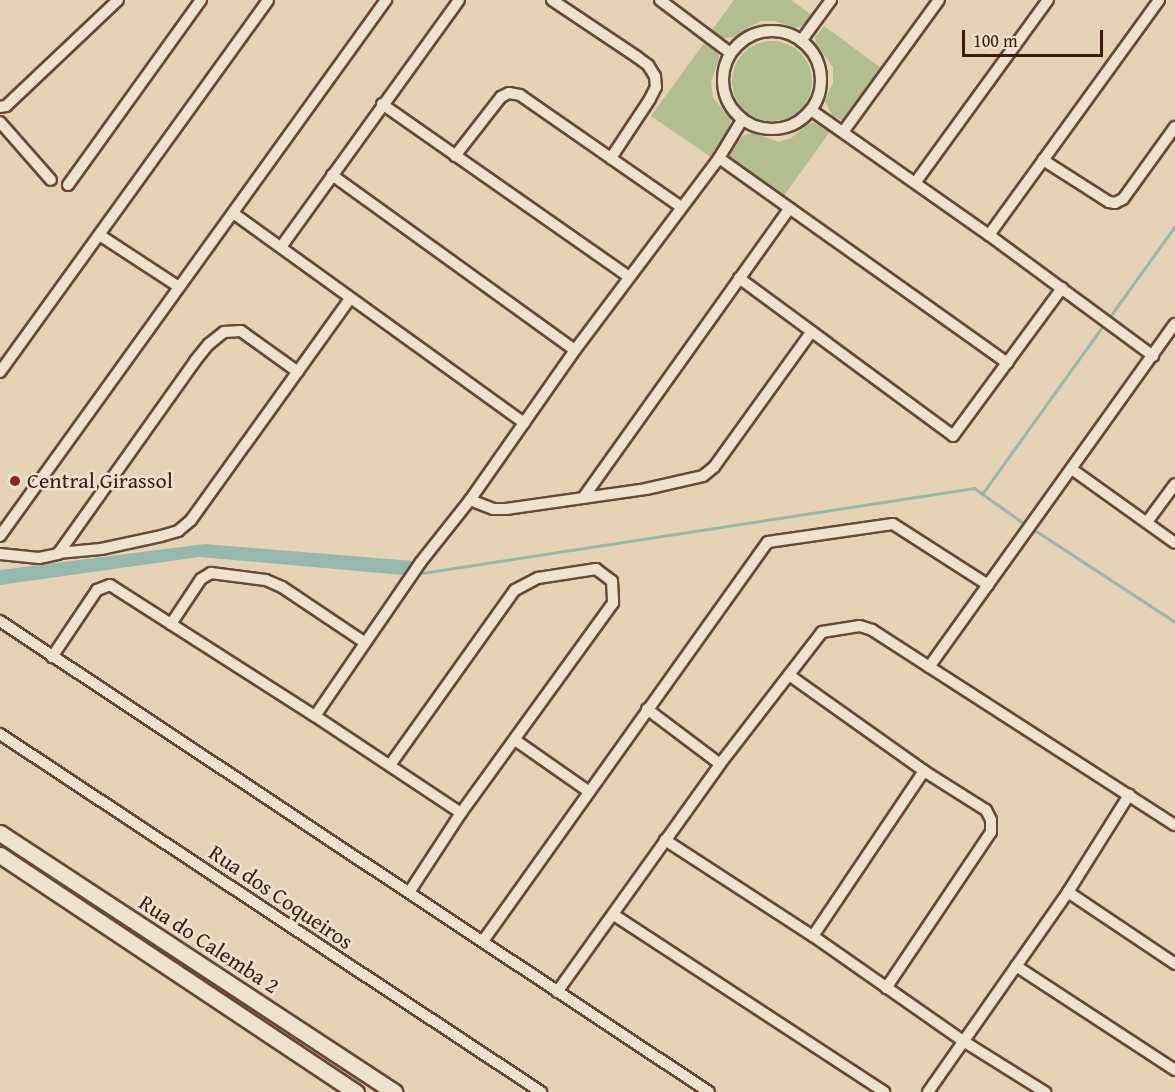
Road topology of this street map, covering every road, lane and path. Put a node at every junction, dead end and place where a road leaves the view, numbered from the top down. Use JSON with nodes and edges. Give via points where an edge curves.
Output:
{"nodes":[{"id":1,"x":118,"y":0,"type":"edge"},
{"id":2,"x":201,"y":0,"type":"edge"},
{"id":3,"x":268,"y":0,"type":"edge"},
{"id":4,"x":386,"y":0,"type":"edge"},
{"id":5,"x":459,"y":0,"type":"edge"},
{"id":6,"x":552,"y":0,"type":"edge"},
{"id":7,"x":660,"y":0,"type":"edge"},
{"id":8,"x":831,"y":0,"type":"edge"},
{"id":9,"x":939,"y":0,"type":"edge"},
{"id":10,"x":1048,"y":0,"type":"edge"},
{"id":11,"x":1156,"y":1,"type":"edge"},
{"id":12,"x":801,"y":41,"type":"junction"},
{"id":13,"x":729,"y":52,"type":"junction"},
{"id":14,"x":381,"y":104,"type":"junction"},
{"id":15,"x":0,"y":108,"type":"edge"},
{"id":16,"x":811,"y":110,"type":"junction"},
{"id":17,"x":742,"y":120,"type":"junction"},
{"id":18,"x":0,"y":122,"type":"edge"},
{"id":19,"x":1175,"y":127,"type":"edge"},
{"id":20,"x":843,"y":132,"type":"junction"},
{"id":21,"x":455,"y":156,"type":"junction"},
{"id":22,"x":719,"y":158,"type":"junction"},
{"id":23,"x":611,"y":159,"type":"junction"},
{"id":24,"x":1043,"y":160,"type":"junction"},
{"id":25,"x":332,"y":175,"type":"junction"},
{"id":26,"x":51,"y":180,"type":"dead end"},
{"id":27,"x":915,"y":183,"type":"junction"},
{"id":28,"x":68,"y":185,"type":"dead end"},
{"id":29,"x":681,"y":207,"type":"junction"},
{"id":30,"x":790,"y":208,"type":"junction"},
{"id":31,"x":233,"y":213,"type":"junction"},
{"id":32,"x":989,"y":235,"type":"junction"},
{"id":33,"x":101,"y":236,"type":"junction"},
{"id":34,"x":281,"y":247,"type":"junction"},
{"id":35,"x":629,"y":277,"type":"junction"},
{"id":36,"x":739,"y":278,"type":"junction"},
{"id":37,"x":179,"y":287,"type":"junction"},
{"id":38,"x":1062,"y":288,"type":"junction"},
{"id":39,"x":350,"y":299,"type":"junction"},
{"id":40,"x":1175,"y":324,"type":"edge"},
{"id":41,"x":810,"y":334,"type":"junction"},
{"id":42,"x":575,"y":350,"type":"junction"},
{"id":43,"x":1153,"y":356,"type":"junction"},
{"id":44,"x":1007,"y":363,"type":"junction"},
{"id":45,"x":0,"y":372,"type":"edge"},
{"id":46,"x":298,"y":372,"type":"junction"},
{"id":47,"x":524,"y":423,"type":"junction"},
{"id":48,"x":1073,"y":470,"type":"junction"},
{"id":49,"x":1175,"y":484,"type":"edge"},
{"id":50,"x":583,"y":498,"type":"junction"},
{"id":51,"x":470,"y":500,"type":"junction"},
{"id":52,"x":1147,"y":522,"type":"junction"},
{"id":53,"x":4,"y":523,"type":"edge"},
{"id":54,"x":0,"y":536,"type":"edge"},
{"id":55,"x":1175,"y":543,"type":"edge"},
{"id":56,"x":0,"y":554,"type":"edge"},
{"id":57,"x":58,"y":554,"type":"junction"},
{"id":58,"x":988,"y":585,"type":"junction"},
{"id":59,"x":0,"y":621,"type":"edge"},
{"id":60,"x":171,"y":624,"type":"junction"},
{"id":61,"x":364,"y":642,"type":"junction"},
{"id":62,"x":52,"y":657,"type":"junction"},
{"id":63,"x":929,"y":667,"type":"junction"},
{"id":64,"x":789,"y":675,"type":"junction"},
{"id":65,"x":647,"y":709,"type":"junction"},
{"id":66,"x":315,"y":716,"type":"junction"},
{"id":67,"x":0,"y":734,"type":"edge"},
{"id":68,"x":515,"y":740,"type":"junction"},
{"id":69,"x":720,"y":764,"type":"junction"},
{"id":70,"x":390,"y":765,"type":"junction"},
{"id":71,"x":924,"y":771,"type":"junction"},
{"id":72,"x":588,"y":791,"type":"junction"},
{"id":73,"x":1130,"y":795,"type":"junction"},
{"id":74,"x":462,"y":813,"type":"junction"},
{"id":75,"x":1175,"y":825,"type":"edge"},
{"id":76,"x":0,"y":833,"type":"edge"},
{"id":77,"x":665,"y":840,"type":"junction"},
{"id":78,"x":0,"y":855,"type":"edge"},
{"id":79,"x":410,"y":891,"type":"junction"},
{"id":80,"x":1068,"y":892,"type":"junction"},
{"id":81,"x":614,"y":915,"type":"junction"},
{"id":82,"x":813,"y":936,"type":"junction"},
{"id":83,"x":483,"y":941,"type":"junction"},
{"id":84,"x":1175,"y":964,"type":"edge"},
{"id":85,"x":1016,"y":966,"type":"junction"},
{"id":86,"x":886,"y":988,"type":"junction"},
{"id":87,"x":557,"y":992,"type":"junction"},
{"id":88,"x":963,"y":1041,"type":"junction"},
{"id":89,"x":1175,"y":1070,"type":"edge"},
{"id":90,"x":356,"y":1092,"type":"edge"},
{"id":91,"x":394,"y":1092,"type":"edge"},
{"id":92,"x":541,"y":1092,"type":"edge"},
{"id":93,"x":709,"y":1092,"type":"edge"},
{"id":94,"x":884,"y":1092,"type":"edge"},
{"id":95,"x":928,"y":1092,"type":"edge"},
{"id":96,"x":1045,"y":1092,"type":"edge"}],
"edges":[{"from":1,"to":15,"type":"street"},
{"from":2,"to":28,"type":"street"},
{"from":3,"to":33,"type":"street"},
{"from":4,"to":31,"type":"street"},
{"from":5,"to":14,"type":"street"},
{"from":6,"to":23,"type":"street","via":[[643,61],[655,76],[651,99]]},
{"from":7,"to":13,"type":"street"},
{"from":8,"to":12,"type":"street"},
{"from":9,"to":20,"type":"street"},
{"from":10,"to":27,"type":"street"},
{"from":11,"to":24,"type":"street"},
{"from":12,"to":13,"type":"street","via":[[776,31],[760,32]]},
{"from":12,"to":16,"type":"street","via":[[812,51],[821,78]]},
{"from":13,"to":17,"type":"street","via":[[723,88]]},
{"from":14,"to":21,"type":"street"},
{"from":14,"to":25,"type":"street"},
{"from":16,"to":17,"type":"street","via":[[792,124],[777,128]]},
{"from":16,"to":20,"type":"street"},
{"from":17,"to":22,"type":"street"},
{"from":18,"to":26,"type":"street"},
{"from":19,"to":24,"type":"street","via":[[1123,199],[1115,203]]},
{"from":20,"to":27,"type":"street"},
{"from":21,"to":23,"type":"street","via":[[501,97],[509,93],[520,95]]},
{"from":21,"to":35,"type":"street"},
{"from":22,"to":29,"type":"street"},
{"from":22,"to":30,"type":"street"},
{"from":23,"to":29,"type":"street"},
{"from":24,"to":32,"type":"street"},
{"from":25,"to":34,"type":"street"},
{"from":25,"to":42,"type":"street"},
{"from":27,"to":32,"type":"street"},
{"from":29,"to":35,"type":"street"},
{"from":30,"to":36,"type":"street"},
{"from":30,"to":44,"type":"street"},
{"from":31,"to":34,"type":"street"},
{"from":31,"to":37,"type":"street"},
{"from":32,"to":38,"type":"street"},
{"from":33,"to":37,"type":"street"},
{"from":33,"to":45,"type":"street"},
{"from":34,"to":39,"type":"street"},
{"from":35,"to":42,"type":"street"},
{"from":36,"to":41,"type":"street"},
{"from":36,"to":50,"type":"street"},
{"from":37,"to":53,"type":"street"},
{"from":38,"to":43,"type":"street"},
{"from":38,"to":44,"type":"street"},
{"from":39,"to":46,"type":"street"},
{"from":39,"to":47,"type":"street"},
{"from":40,"to":43,"type":"street"},
{"from":41,"to":44,"type":"street","via":[[953,436]]},
{"from":41,"to":50,"type":"street","via":[[714,467],[703,476]]},
{"from":42,"to":47,"type":"street"},
{"from":43,"to":48,"type":"street"},
{"from":46,"to":57,"type":"street","via":[[191,520],[178,531],[101,549]]},
{"from":46,"to":57,"type":"street","via":[[241,332],[224,332],[195,361]]},
{"from":47,"to":51,"type":"street"},
{"from":48,"to":52,"type":"street"},
{"from":48,"to":58,"type":"street"},
{"from":49,"to":52,"type":"street"},
{"from":50,"to":51,"type":"street","via":[[506,509],[493,509]]},
{"from":51,"to":61,"type":"street"},
{"from":52,"to":55,"type":"street"},
{"from":53,"to":54,"type":"street"},
{"from":56,"to":57,"type":"street","via":[[39,558]]},
{"from":58,"to":63,"type":"street"},
{"from":58,"to":65,"type":"street","via":[[893,524],[768,542]]},
{"from":59,"to":62,"type":"street"},
{"from":60,"to":61,"type":"street","via":[[201,579],[211,573],[266,580],[282,587]]},
{"from":60,"to":62,"type":"street","via":[[107,585],[97,590]]},
{"from":60,"to":66,"type":"street"},
{"from":61,"to":66,"type":"street"},
{"from":62,"to":79,"type":"street"},
{"from":63,"to":64,"type":"street","via":[[872,630],[850,627],[822,632]]},
{"from":63,"to":73,"type":"street"},
{"from":64,"to":69,"type":"street"},
{"from":64,"to":71,"type":"street"},
{"from":65,"to":69,"type":"street"},
{"from":65,"to":72,"type":"street"},
{"from":66,"to":70,"type":"street"},
{"from":67,"to":92,"type":"street","name":"Rua dos Coqueiros"},
{"from":68,"to":70,"type":"street","via":[[613,603],[612,581],[596,569],[538,578],[515,590]]},
{"from":68,"to":72,"type":"street"},
{"from":68,"to":74,"type":"street"},
{"from":69,"to":77,"type":"street"},
{"from":70,"to":74,"type":"street"},
{"from":71,"to":82,"type":"street"},
{"from":71,"to":86,"type":"street","via":[[986,810],[993,826]]},
{"from":72,"to":83,"type":"street"},
{"from":73,"to":75,"type":"street"},
{"from":73,"to":80,"type":"street"},
{"from":74,"to":79,"type":"street"},
{"from":76,"to":91,"type":"main road","name":"Rua do Calemba 2"},
{"from":77,"to":81,"type":"street"},
{"from":77,"to":82,"type":"street"},
{"from":78,"to":90,"type":"main road","name":"Rua do Calemba 2"},
{"from":79,"to":83,"type":"street"},
{"from":80,"to":84,"type":"street"},
{"from":80,"to":85,"type":"street"},
{"from":81,"to":87,"type":"street"},
{"from":81,"to":94,"type":"street"},
{"from":82,"to":86,"type":"street"},
{"from":83,"to":87,"type":"street"},
{"from":85,"to":88,"type":"street"},
{"from":85,"to":89,"type":"street"},
{"from":86,"to":88,"type":"street"},
{"from":87,"to":93,"type":"street"},
{"from":88,"to":95,"type":"street"},
{"from":88,"to":96,"type":"street"}]}
